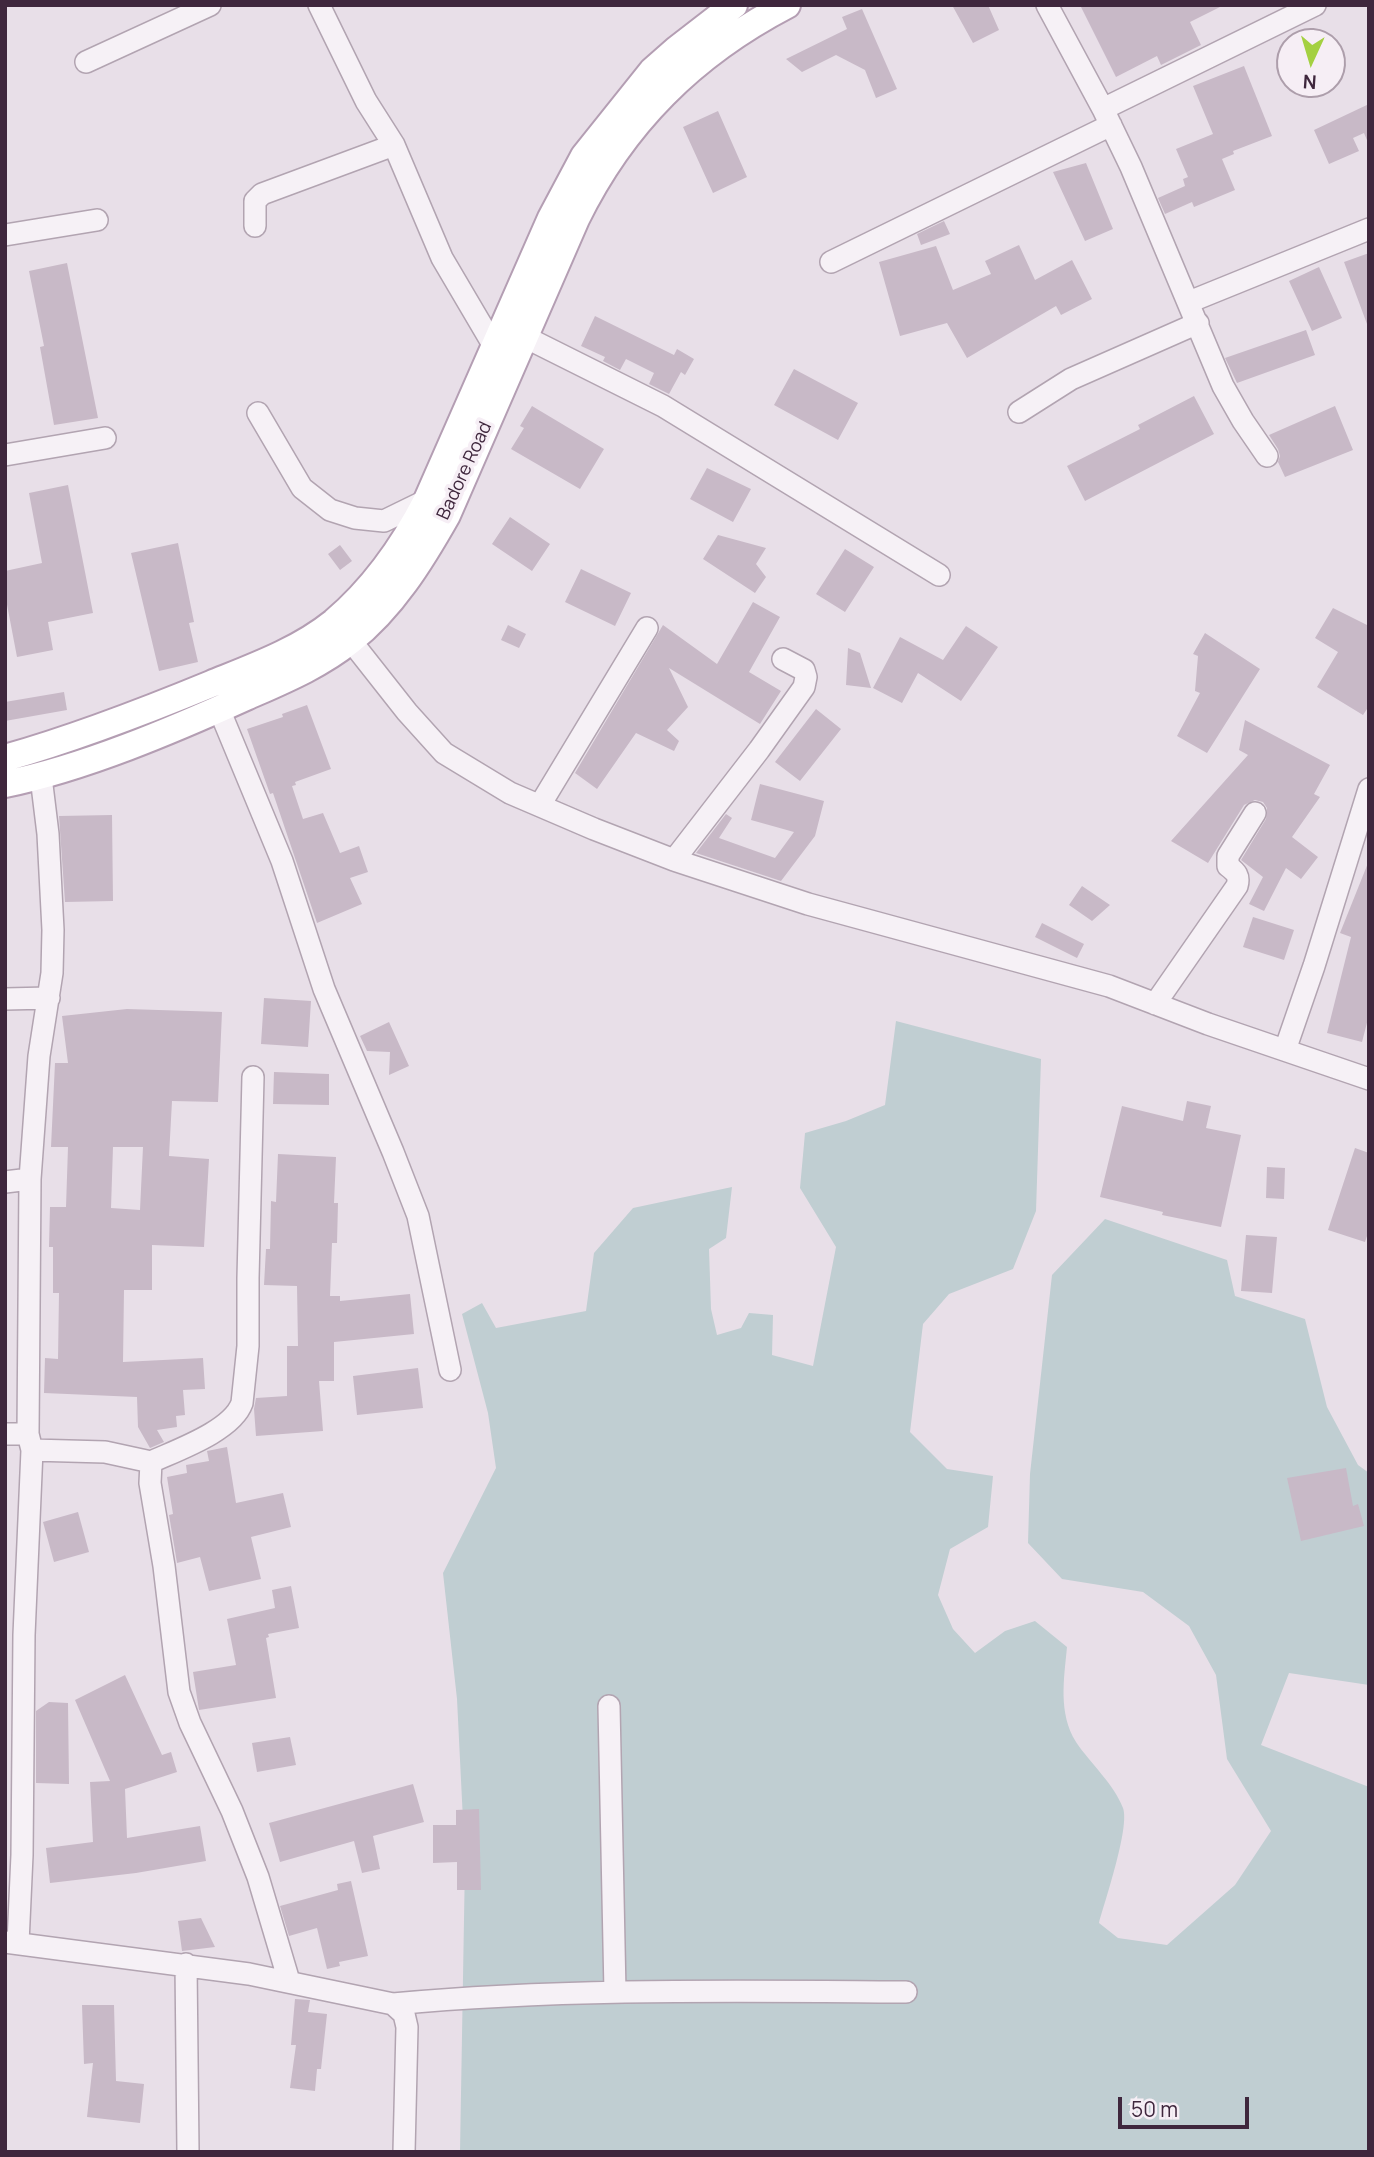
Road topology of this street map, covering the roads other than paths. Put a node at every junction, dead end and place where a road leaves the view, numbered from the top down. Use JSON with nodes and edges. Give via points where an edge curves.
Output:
{"nodes":[{"id":1,"x":210,"y":5,"type":"edge"},
{"id":2,"x":319,"y":5,"type":"edge"},
{"id":3,"x":734,"y":5,"type":"edge"},
{"id":4,"x":788,"y":5,"type":"edge"},
{"id":5,"x":1047,"y":5,"type":"edge"},
{"id":6,"x":1315,"y":5,"type":"edge"},
{"id":7,"x":86,"y":62,"type":"dead end"},
{"id":8,"x":1107,"y":117,"type":"junction"},
{"id":9,"x":394,"y":145,"type":"junction"},
{"id":10,"x":97,"y":220,"type":"dead end"},
{"id":11,"x":255,"y":226,"type":"dead end"},
{"id":12,"x":1369,"y":229,"type":"edge"},
{"id":13,"x":5,"y":235,"type":"edge"},
{"id":14,"x":831,"y":262,"type":"dead end"},
{"id":15,"x":1189,"y":302,"type":"junction"},
{"id":16,"x":1198,"y":323,"type":"junction"},
{"id":17,"x":524,"y":337,"type":"junction"},
{"id":18,"x":495,"y":348,"type":"junction"},
{"id":19,"x":1019,"y":412,"type":"dead end"},
{"id":20,"x":258,"y":413,"type":"dead end"},
{"id":21,"x":104,"y":439,"type":"dead end"},
{"id":22,"x":5,"y":455,"type":"edge"},
{"id":23,"x":1267,"y":456,"type":"dead end"},
{"id":24,"x":427,"y":500,"type":"junction"},
{"id":25,"x":939,"y":575,"type":"dead end"},
{"id":26,"x":647,"y":628,"type":"dead end"},
{"id":27,"x":351,"y":641,"type":"junction"},
{"id":28,"x":783,"y":659,"type":"dead end"},
{"id":29,"x":219,"y":709,"type":"junction"},
{"id":30,"x":5,"y":758,"type":"edge"},
{"id":31,"x":41,"y":776,"type":"junction"},
{"id":32,"x":5,"y":784,"type":"edge"},
{"id":33,"x":1369,"y":789,"type":"edge"},
{"id":34,"x":540,"y":805,"type":"junction"},
{"id":35,"x":1255,"y":813,"type":"dead end"},
{"id":36,"x":1364,"y":823,"type":"edge"},
{"id":37,"x":674,"y":860,"type":"junction"},
{"id":38,"x":49,"y":998,"type":"junction"},
{"id":39,"x":5,"y":999,"type":"edge"},
{"id":40,"x":1155,"y":1004,"type":"junction"},
{"id":41,"x":1285,"y":1050,"type":"junction"},
{"id":42,"x":253,"y":1077,"type":"dead end"},
{"id":43,"x":1369,"y":1079,"type":"edge"},
{"id":44,"x":30,"y":1179,"type":"junction"},
{"id":45,"x":5,"y":1182,"type":"edge"},
{"id":46,"x":450,"y":1370,"type":"dead end"},
{"id":47,"x":5,"y":1433,"type":"edge"},
{"id":48,"x":30,"y":1442,"type":"junction"},
{"id":49,"x":151,"y":1462,"type":"junction"},
{"id":50,"x":609,"y":1706,"type":"dead end"},
{"id":51,"x":12,"y":1943,"type":"edge"},
{"id":52,"x":186,"y":1964,"type":"junction"},
{"id":53,"x":289,"y":1981,"type":"junction"},
{"id":54,"x":615,"y":1992,"type":"junction"},
{"id":55,"x":906,"y":1992,"type":"dead end"},
{"id":56,"x":393,"y":2004,"type":"junction"},
{"id":57,"x":188,"y":2152,"type":"edge"},
{"id":58,"x":404,"y":2152,"type":"edge"}],
"edges":[{"from":1,"to":7,"type":"street"},
{"from":2,"to":9,"type":"street","via":[[366,101]]},
{"from":3,"to":18,"type":"main road","name":"Badore Road","via":[[652,71],[584,156],[551,218]]},
{"from":4,"to":17,"type":"main road","name":"Badore Road","via":[[736,34],[684,74],[637,122],[592,185]]},
{"from":5,"to":8,"type":"street"},
{"from":6,"to":8,"type":"street"},
{"from":8,"to":14,"type":"street"},
{"from":8,"to":15,"type":"street"},
{"from":9,"to":11,"type":"street","via":[[262,194],[253,209]]},
{"from":9,"to":18,"type":"street","via":[[442,258]]},
{"from":10,"to":13,"type":"street"},
{"from":12,"to":15,"type":"street"},
{"from":15,"to":16,"type":"street"},
{"from":16,"to":19,"type":"street","via":[[1071,379]]},
{"from":16,"to":23,"type":"street","via":[[1223,386]]},
{"from":17,"to":25,"type":"street","via":[[663,406]]},
{"from":17,"to":27,"type":"main road","name":"Badore Road","via":[[466,473],[423,558],[400,590]]},
{"from":18,"to":24,"type":"main road","name":"Badore Road"},
{"from":20,"to":24,"type":"street","via":[[302,488],[330,510],[384,521]]},
{"from":21,"to":22,"type":"street"},
{"from":24,"to":30,"type":"main road","name":"Badore Road","via":[[408,537],[368,589],[332,623],[292,649],[69,740]]},
{"from":26,"to":34,"type":"street"},
{"from":27,"to":29,"type":"main road","name":"Badore Road","via":[[310,668]]},
{"from":27,"to":34,"type":"street","via":[[444,753],[510,793]]},
{"from":28,"to":37,"type":"street","via":[[804,670],[804,687]]},
{"from":29,"to":31,"type":"main road","name":"Badore Road"},
{"from":29,"to":46,"type":"street","via":[[286,872],[324,989],[418,1216]]},
{"from":31,"to":32,"type":"main road","name":"Badore Road"},
{"from":31,"to":38,"type":"street","via":[[53,930]]},
{"from":33,"to":36,"type":"street"},
{"from":34,"to":37,"type":"street"},
{"from":35,"to":40,"type":"street","via":[[1228,856],[1228,866],[1239,878],[1237,886]]},
{"from":36,"to":41,"type":"street"},
{"from":37,"to":40,"type":"street","via":[[808,904],[1109,985]]},
{"from":38,"to":39,"type":"street"},
{"from":38,"to":44,"type":"street","via":[[39,1056]]},
{"from":40,"to":41,"type":"street"},
{"from":41,"to":43,"type":"street"},
{"from":42,"to":49,"type":"street","via":[[248,1346],[242,1403],[227,1423]]},
{"from":44,"to":45,"type":"street"},
{"from":44,"to":48,"type":"street"},
{"from":47,"to":48,"type":"street"},
{"from":48,"to":49,"type":"street"},
{"from":48,"to":51,"type":"street","via":[[22,1855]]},
{"from":49,"to":53,"type":"street","via":[[150,1483],[179,1692],[258,1877]]},
{"from":50,"to":54,"type":"street"},
{"from":51,"to":52,"type":"street"},
{"from":52,"to":53,"type":"street"},
{"from":52,"to":57,"type":"street"},
{"from":53,"to":56,"type":"street"},
{"from":54,"to":55,"type":"street"},
{"from":54,"to":56,"type":"street"},
{"from":56,"to":58,"type":"street","via":[[404,2014],[407,2027]]}]}
